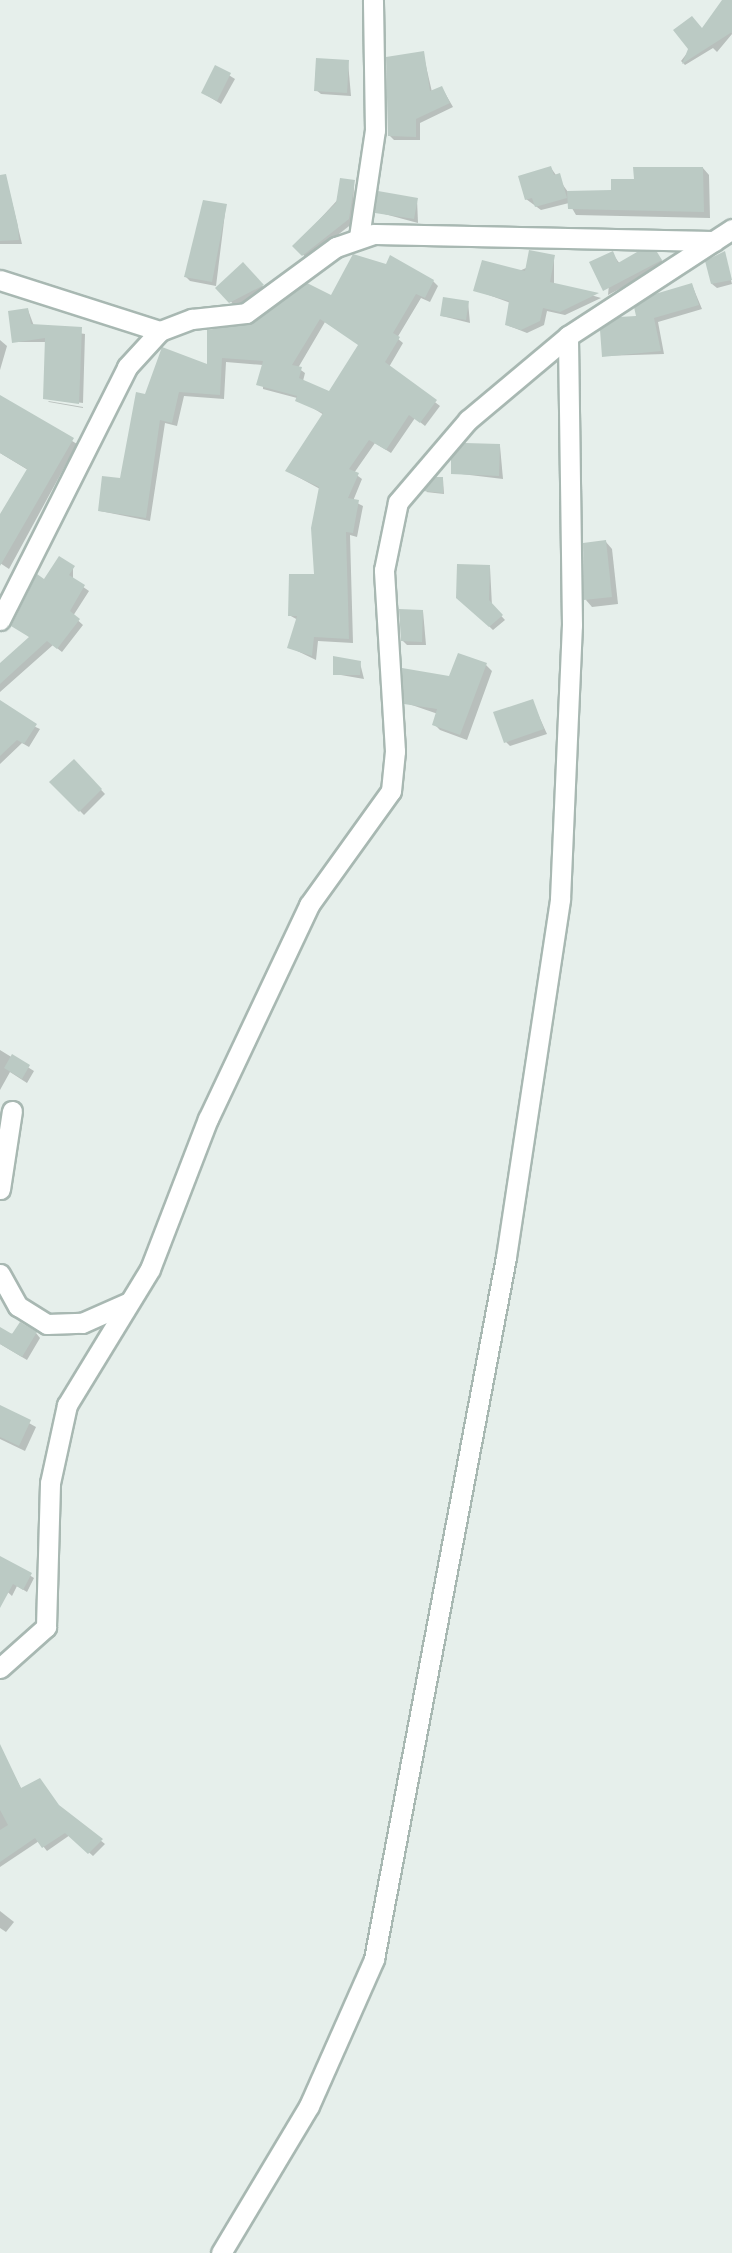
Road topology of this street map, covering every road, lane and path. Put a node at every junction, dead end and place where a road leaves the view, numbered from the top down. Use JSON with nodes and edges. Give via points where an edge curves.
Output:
{"nodes":[{"id":1,"x":373,"y":0,"type":"edge"},
{"id":2,"x":732,"y":229,"type":"edge"},
{"id":3,"x":359,"y":237,"type":"junction"},
{"id":4,"x":714,"y":241,"type":"junction"},
{"id":5,"x":0,"y":280,"type":"edge"},
{"id":6,"x":160,"y":331,"type":"junction"},
{"id":7,"x":568,"y":335,"type":"junction"},
{"id":8,"x":0,"y":620,"type":"edge"},
{"id":9,"x":12,"y":1111,"type":"dead end"},
{"id":10,"x":0,"y":1189,"type":"edge"},
{"id":11,"x":0,"y":1274,"type":"edge"},
{"id":12,"x":128,"y":1303,"type":"junction"},
{"id":13,"x":0,"y":1668,"type":"edge"},
{"id":14,"x":221,"y":2253,"type":"edge"}],
"edges":[{"from":1,"to":3,"type":"street","via":[[375,130]]},
{"from":2,"to":4,"type":"street"},
{"from":3,"to":4,"type":"street"},
{"from":3,"to":6,"type":"street","via":[[246,313],[192,319]]},
{"from":4,"to":7,"type":"street"},
{"from":5,"to":6,"type":"street"},
{"from":6,"to":8,"type":"street","via":[[127,367]]},
{"from":7,"to":12,"type":"street","via":[[468,419],[398,502],[384,570],[395,751],[391,791],[302,919],[208,1119],[150,1269]]},
{"from":7,"to":14,"type":"street","via":[[572,625],[560,899],[506,1257],[374,1959],[309,2106]]},
{"from":9,"to":10,"type":"street"},
{"from":11,"to":12,"type":"street","via":[[18,1306],[47,1324],[82,1323]]},
{"from":12,"to":13,"type":"street","via":[[67,1405],[55,1446],[46,1627]]}]}
